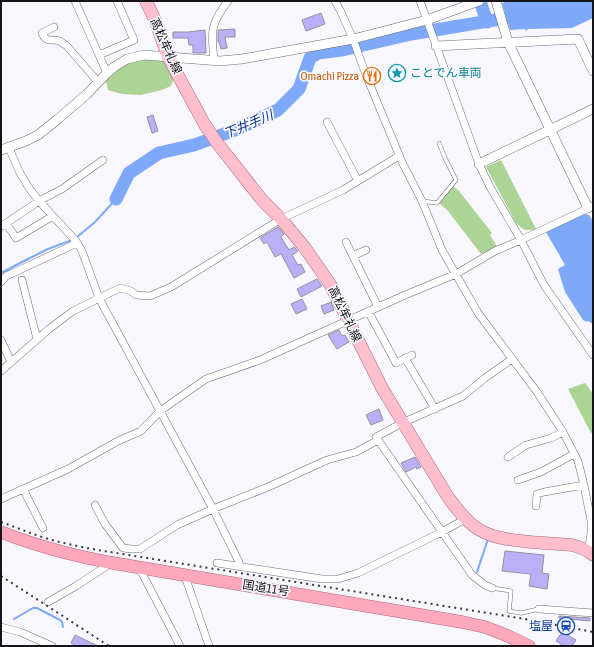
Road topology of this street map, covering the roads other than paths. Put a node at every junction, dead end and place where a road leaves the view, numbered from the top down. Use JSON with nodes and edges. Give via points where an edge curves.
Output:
{"nodes":[{"id":1,"x":76,"y":1,"type":"edge"},
{"id":2,"x":117,"y":1,"type":"edge"},
{"id":3,"x":146,"y":1,"type":"edge"},
{"id":4,"x":228,"y":1,"type":"edge"},
{"id":5,"x":335,"y":1,"type":"edge"},
{"id":6,"x":420,"y":1,"type":"edge"},
{"id":7,"x":496,"y":1,"type":"edge"},
{"id":8,"x":476,"y":2,"type":"edge"},
{"id":9,"x":428,"y":22,"type":"junction"},
{"id":10,"x":54,"y":27,"type":"dead end"},
{"id":11,"x":506,"y":38,"type":"junction"},
{"id":12,"x":353,"y":40,"type":"junction"},
{"id":13,"x":436,"y":46,"type":"junction"},
{"id":14,"x":99,"y":55,"type":"junction"},
{"id":15,"x":168,"y":57,"type":"junction"},
{"id":16,"x":214,"y":60,"type":"junction"},
{"id":17,"x":593,"y":71,"type":"edge"},
{"id":18,"x":107,"y":73,"type":"junction"},
{"id":19,"x":98,"y":82,"type":"junction"},
{"id":20,"x":593,"y":109,"type":"edge"},
{"id":21,"x":327,"y":122,"type":"dead end"},
{"id":22,"x":550,"y":130,"type":"junction"},
{"id":23,"x":439,"y":143,"type":"dead end"},
{"id":24,"x":4,"y":149,"type":"edge"},
{"id":25,"x":399,"y":156,"type":"junction"},
{"id":26,"x":103,"y":160,"type":"dead end"},
{"id":27,"x":479,"y":164,"type":"junction"},
{"id":28,"x":358,"y":181,"type":"junction"},
{"id":29,"x":39,"y":201,"type":"junction"},
{"id":30,"x":422,"y":201,"type":"junction"},
{"id":31,"x":590,"y":207,"type":"edge"},
{"id":32,"x":53,"y":216,"type":"junction"},
{"id":33,"x":281,"y":219,"type":"junction"},
{"id":34,"x":4,"y":224,"type":"edge"},
{"id":35,"x":520,"y":240,"type":"junction"},
{"id":36,"x":76,"y":242,"type":"junction"},
{"id":37,"x":346,"y":242,"type":"dead end"},
{"id":38,"x":366,"y":250,"type":"dead end"},
{"id":39,"x":353,"y":256,"type":"junction"},
{"id":40,"x":456,"y":274,"type":"junction"},
{"id":41,"x":22,"y":280,"type":"dead end"},
{"id":42,"x":1,"y":282,"type":"edge"},
{"id":43,"x":100,"y":298,"type":"junction"},
{"id":44,"x":378,"y":307,"type":"junction"},
{"id":45,"x":368,"y":311,"type":"junction"},
{"id":46,"x":348,"y":320,"type":"junction"},
{"id":47,"x":37,"y":339,"type":"junction"},
{"id":48,"x":1,"y":340,"type":"edge"},
{"id":49,"x":593,"y":355,"type":"edge"},
{"id":50,"x":512,"y":359,"type":"junction"},
{"id":51,"x":11,"y":362,"type":"junction"},
{"id":52,"x":1,"y":370,"type":"edge"},
{"id":53,"x":435,"y":409,"type":"junction"},
{"id":54,"x":160,"y":411,"type":"junction"},
{"id":55,"x":402,"y":423,"type":"junction"},
{"id":56,"x":563,"y":432,"type":"junction"},
{"id":57,"x":378,"y":440,"type":"junction"},
{"id":58,"x":574,"y":454,"type":"junction"},
{"id":59,"x":508,"y":457,"type":"dead end"},
{"id":60,"x":518,"y":480,"type":"dead end"},
{"id":61,"x":584,"y":485,"type":"junction"},
{"id":62,"x":22,"y":489,"type":"junction"},
{"id":63,"x":1,"y":499,"type":"edge"},
{"id":64,"x":95,"y":505,"type":"dead end"},
{"id":65,"x":536,"y":506,"type":"dead end"},
{"id":66,"x":213,"y":509,"type":"junction"},
{"id":67,"x":465,"y":519,"type":"junction"},
{"id":68,"x":43,"y":528,"type":"dead end"},
{"id":69,"x":1,"y":532,"type":"edge"},
{"id":70,"x":442,"y":532,"type":"junction"},
{"id":71,"x":591,"y":553,"type":"edge"},
{"id":72,"x":107,"y":562,"type":"junction"},
{"id":73,"x":217,"y":563,"type":"dead end"},
{"id":74,"x":240,"y":566,"type":"junction"},
{"id":75,"x":137,"y":567,"type":"junction"},
{"id":76,"x":185,"y":575,"type":"junction"},
{"id":77,"x":492,"y":588,"type":"joint"},
{"id":78,"x":48,"y":602,"type":"dead end"},
{"id":79,"x":539,"y":609,"type":"joint"},
{"id":80,"x":593,"y":613,"type":"edge"},
{"id":81,"x":1,"y":627,"type":"edge"},
{"id":82,"x":52,"y":646,"type":"edge"},
{"id":83,"x":180,"y":646,"type":"edge"},
{"id":84,"x":209,"y":646,"type":"edge"},
{"id":85,"x":529,"y":646,"type":"edge"}],
"edges":[{"from":1,"to":14,"type":"street"},
{"from":2,"to":14,"type":"street","via":[[134,40]]},
{"from":3,"to":15,"type":"main road","name":"高松牟礼線"},
{"from":4,"to":16,"type":"street","via":[[215,21],[212,38]]},
{"from":5,"to":12,"type":"street"},
{"from":6,"to":9,"type":"street"},
{"from":7,"to":11,"type":"street"},
{"from":8,"to":9,"type":"street"},
{"from":9,"to":12,"type":"street"},
{"from":9,"to":13,"type":"street"},
{"from":10,"to":19,"type":"street","via":[[42,33],[44,38],[66,45]]},
{"from":11,"to":13,"type":"street"},
{"from":11,"to":17,"type":"street","via":[[578,39]]},
{"from":11,"to":22,"type":"street"},
{"from":12,"to":16,"type":"street","via":[[242,59]]},
{"from":12,"to":25,"type":"street"},
{"from":13,"to":27,"type":"street"},
{"from":14,"to":18,"type":"street"},
{"from":15,"to":16,"type":"street"},
{"from":15,"to":18,"type":"street","via":[[144,55],[127,59]]},
{"from":15,"to":33,"type":"main road","name":"高松牟礼線","via":[[205,125],[262,200]]},
{"from":18,"to":19,"type":"street"},
{"from":19,"to":24,"type":"street","via":[[38,135]]},
{"from":20,"to":22,"type":"street"},
{"from":21,"to":28,"type":"street"},
{"from":22,"to":27,"type":"street"},
{"from":22,"to":31,"type":"street"},
{"from":23,"to":30,"type":"lane","via":[[456,180],[437,203]]},
{"from":24,"to":29,"type":"street"},
{"from":25,"to":28,"type":"street"},
{"from":25,"to":30,"type":"street"},
{"from":26,"to":29,"type":"street","via":[[68,186]]},
{"from":27,"to":35,"type":"street"},
{"from":28,"to":33,"type":"street"},
{"from":29,"to":32,"type":"street"},
{"from":29,"to":34,"type":"street"},
{"from":30,"to":40,"type":"street","via":[[442,250]]},
{"from":31,"to":35,"type":"street"},
{"from":32,"to":34,"type":"street","via":[[16,238]]},
{"from":32,"to":36,"type":"street"},
{"from":33,"to":43,"type":"street","via":[[172,287],[150,296],[136,295],[120,288]]},
{"from":33,"to":46,"type":"main road","name":"高松牟礼線","via":[[330,284]]},
{"from":35,"to":40,"type":"street","via":[[495,251]]},
{"from":35,"to":49,"type":"street","via":[[544,285]]},
{"from":36,"to":42,"type":"street","via":[[6,276]]},
{"from":36,"to":43,"type":"street"},
{"from":37,"to":39,"type":"street"},
{"from":38,"to":39,"type":"street"},
{"from":39,"to":44,"type":"street"},
{"from":40,"to":44,"type":"street"},
{"from":40,"to":50,"type":"street","via":[[478,313]]},
{"from":41,"to":47,"type":"street"},
{"from":43,"to":47,"type":"street","via":[[73,311]]},
{"from":43,"to":54,"type":"street"},
{"from":44,"to":45,"type":"street"},
{"from":45,"to":46,"type":"street"},
{"from":45,"to":53,"type":"street","via":[[396,363],[409,356]]},
{"from":46,"to":54,"type":"street","via":[[260,360],[206,379]]},
{"from":46,"to":55,"type":"main road","name":"高松牟礼線"},
{"from":47,"to":51,"type":"street"},
{"from":48,"to":51,"type":"street"},
{"from":50,"to":53,"type":"street","via":[[463,396]]},
{"from":50,"to":56,"type":"street"},
{"from":51,"to":52,"type":"street"},
{"from":53,"to":55,"type":"street"},
{"from":54,"to":62,"type":"street","via":[[141,431],[68,469]]},
{"from":54,"to":66,"type":"street"},
{"from":55,"to":57,"type":"street","via":[[376,438]]},
{"from":55,"to":67,"type":"main road","name":"高松牟礼線","via":[[448,497]]},
{"from":56,"to":58,"type":"street"},
{"from":56,"to":59,"type":"street","via":[[526,445]]},
{"from":57,"to":66,"type":"street","via":[[356,452],[327,460]]},
{"from":57,"to":70,"type":"street"},
{"from":58,"to":60,"type":"street","via":[[541,472]]},
{"from":58,"to":61,"type":"street"},
{"from":61,"to":65,"type":"street","via":[[537,494]]},
{"from":61,"to":71,"type":"street","via":[[591,522]]},
{"from":62,"to":63,"type":"street"},
{"from":62,"to":68,"type":"street"},
{"from":64,"to":66,"type":"street","via":[[104,524],[123,548],[132,549],[140,549],[176,525]]},
{"from":66,"to":74,"type":"street"},
{"from":67,"to":70,"type":"street"},
{"from":67,"to":71,"type":"main road","name":"高松牟礼線","via":[[475,528],[491,536],[581,547]]},
{"from":69,"to":72,"type":"highway","name":"国道11号","via":[[48,549]]},
{"from":70,"to":74,"type":"street","via":[[358,573],[338,579],[322,579]]},
{"from":70,"to":77,"type":"street","via":[[472,575]]},
{"from":72,"to":75,"type":"highway","name":"国道11号"},
{"from":72,"to":78,"type":"street","via":[[105,567]]},
{"from":73,"to":74,"type":"street"},
{"from":75,"to":76,"type":"highway","name":"国道11号"},
{"from":75,"to":83,"type":"street"},
{"from":76,"to":84,"type":"street"},
{"from":76,"to":85,"type":"highway","name":"国道11号","via":[[462,622],[485,627]]},
{"from":77,"to":79,"type":"lane","via":[[511,591],[509,611],[522,613]]},
{"from":79,"to":80,"type":"street"},
{"from":81,"to":82,"type":"street"}]}
